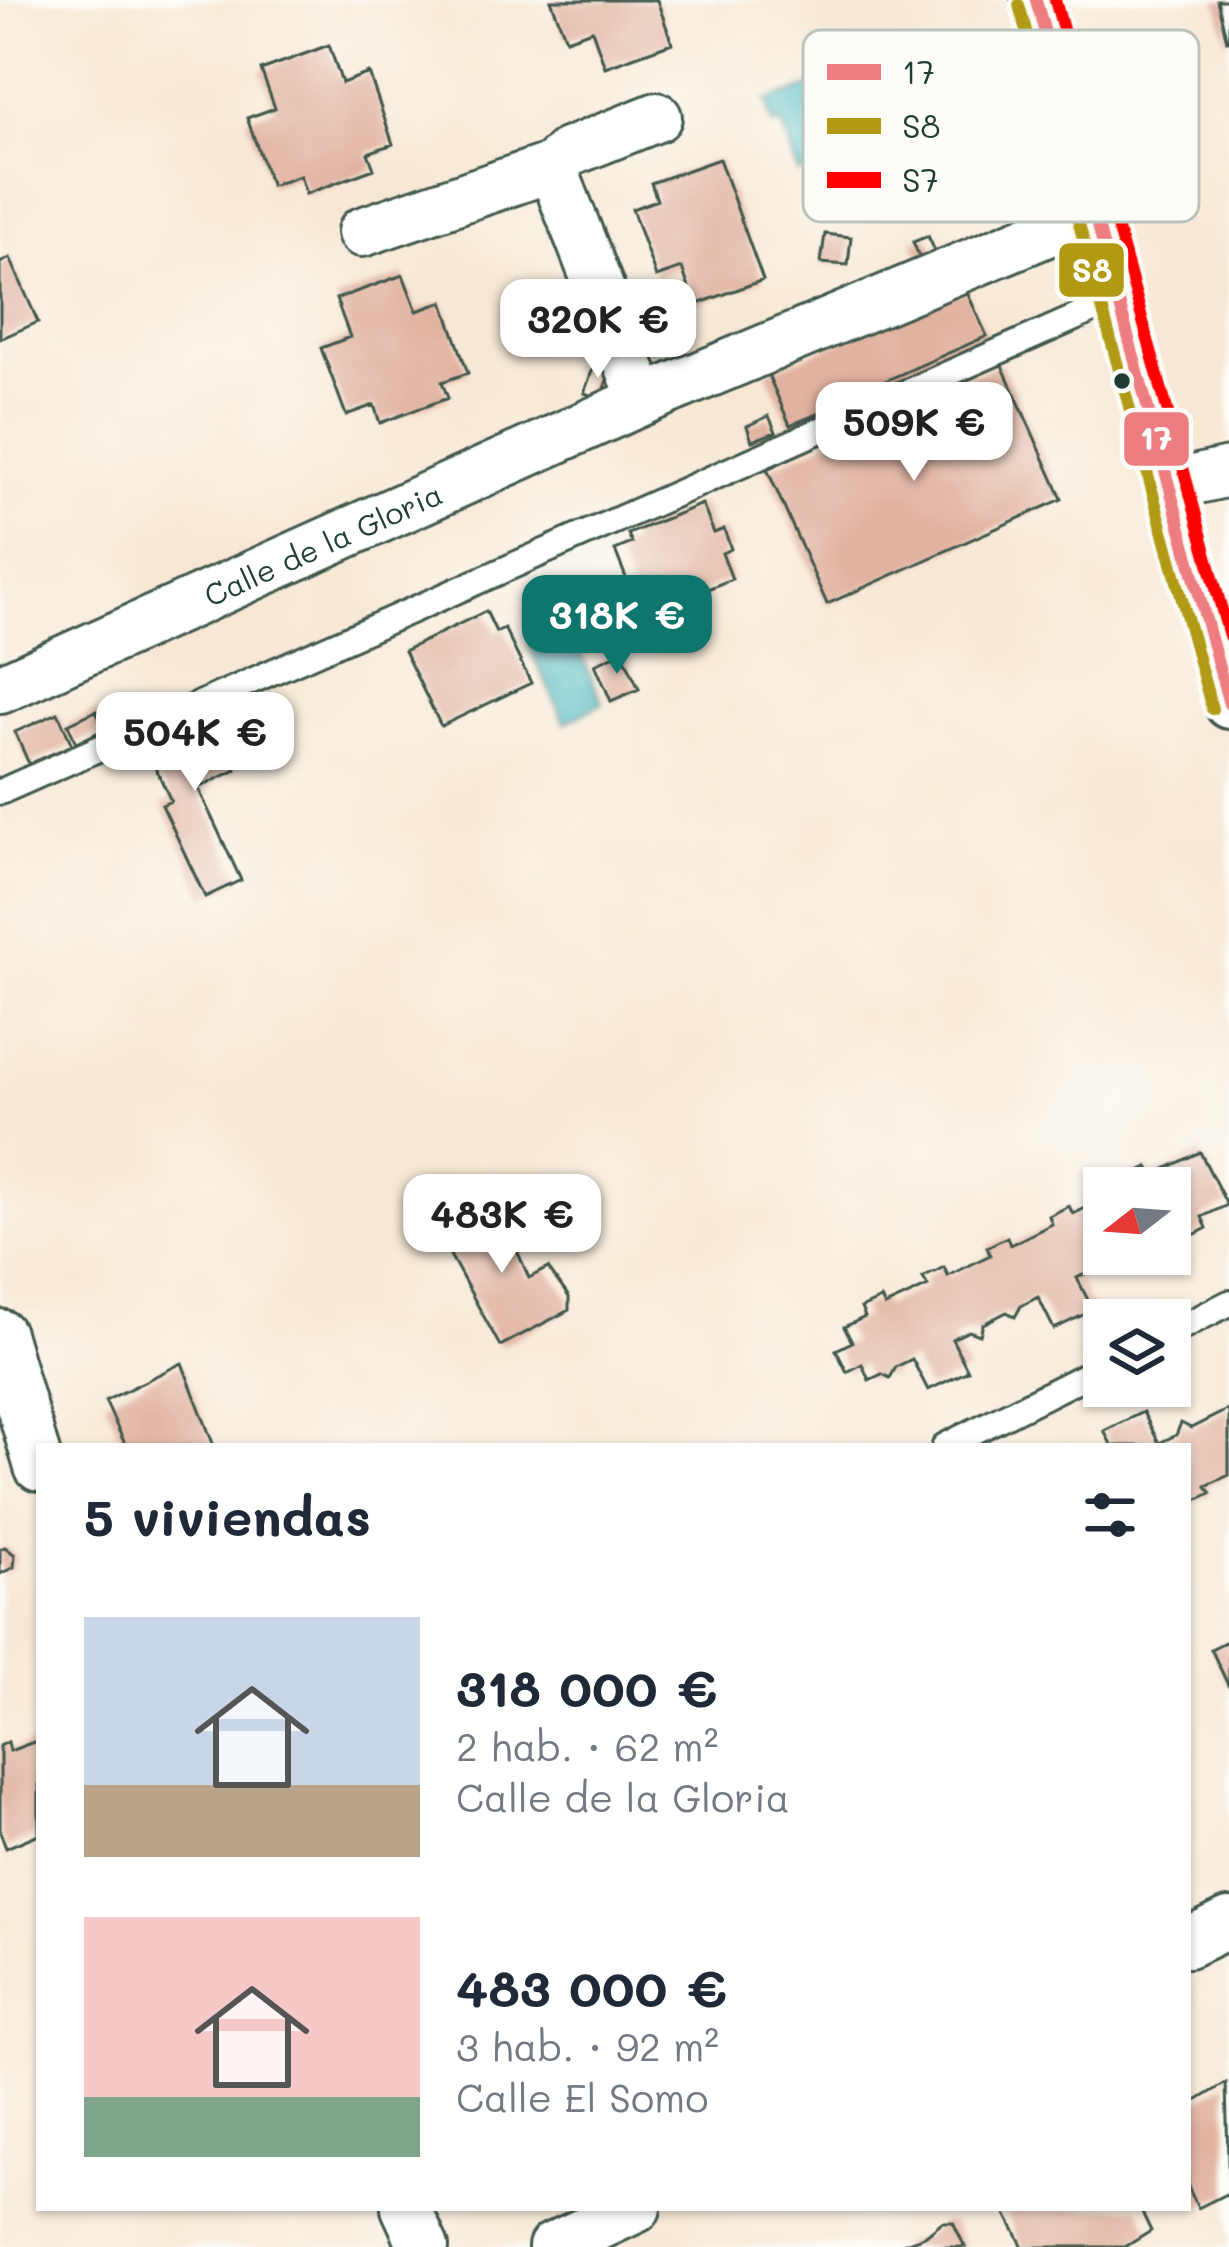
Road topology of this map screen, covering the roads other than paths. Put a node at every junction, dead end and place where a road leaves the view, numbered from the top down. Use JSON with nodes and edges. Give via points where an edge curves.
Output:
{"nodes":[{"id":1,"x":1036,"y":0,"type":"edge"},
{"id":2,"x":1045,"y":30,"type":"edge"},
{"id":3,"x":657,"y":117,"type":"dead end"},
{"id":4,"x":552,"y":167,"type":"junction"},
{"id":5,"x":1071,"y":222,"type":"edge"},
{"id":6,"x":1100,"y":222,"type":"edge"},
{"id":7,"x":362,"y":232,"type":"dead end"},
{"id":8,"x":1120,"y":298,"type":"junction"},
{"id":9,"x":644,"y":400,"type":"junction"},
{"id":10,"x":1229,"y":472,"type":"edge"},
{"id":11,"x":1171,"y":485,"type":"junction"},
{"id":12,"x":0,"y":689,"type":"edge"},
{"id":13,"x":1229,"y":704,"type":"edge"},
{"id":14,"x":0,"y":792,"type":"edge"},
{"id":15,"x":1229,"y":1303,"type":"edge"},
{"id":16,"x":1191,"y":1322,"type":"edge"},
{"id":17,"x":0,"y":1334,"type":"edge"},
{"id":18,"x":1083,"y":1377,"type":"edge"},
{"id":19,"x":951,"y":1443,"type":"edge"},
{"id":20,"x":36,"y":1457,"type":"edge"},
{"id":21,"x":1229,"y":1923,"type":"edge"},
{"id":22,"x":1191,"y":1942,"type":"edge"},
{"id":23,"x":407,"y":2211,"type":"edge"},
{"id":24,"x":630,"y":2211,"type":"edge"},
{"id":25,"x":424,"y":2247,"type":"edge"},
{"id":26,"x":553,"y":2247,"type":"edge"}],
"edges":[{"from":1,"to":2,"type":"street"},
{"from":3,"to":4,"type":"street","via":[[567,153]]},
{"from":4,"to":7,"type":"street"},
{"from":4,"to":9,"type":"street"},
{"from":5,"to":9,"type":"street","name":"Calle de la Gloria"},
{"from":6,"to":8,"type":"street"},
{"from":8,"to":11,"type":"street"},
{"from":8,"to":14,"type":"lane"},
{"from":9,"to":12,"type":"street","name":"Calle de la Gloria"},
{"from":10,"to":11,"type":"street"},
{"from":11,"to":13,"type":"street"},
{"from":15,"to":16,"type":"lane"},
{"from":17,"to":20,"type":"street"},
{"from":18,"to":19,"type":"lane"},
{"from":21,"to":22,"type":"street"},
{"from":23,"to":25,"type":"street"},
{"from":24,"to":26,"type":"street"}]}
